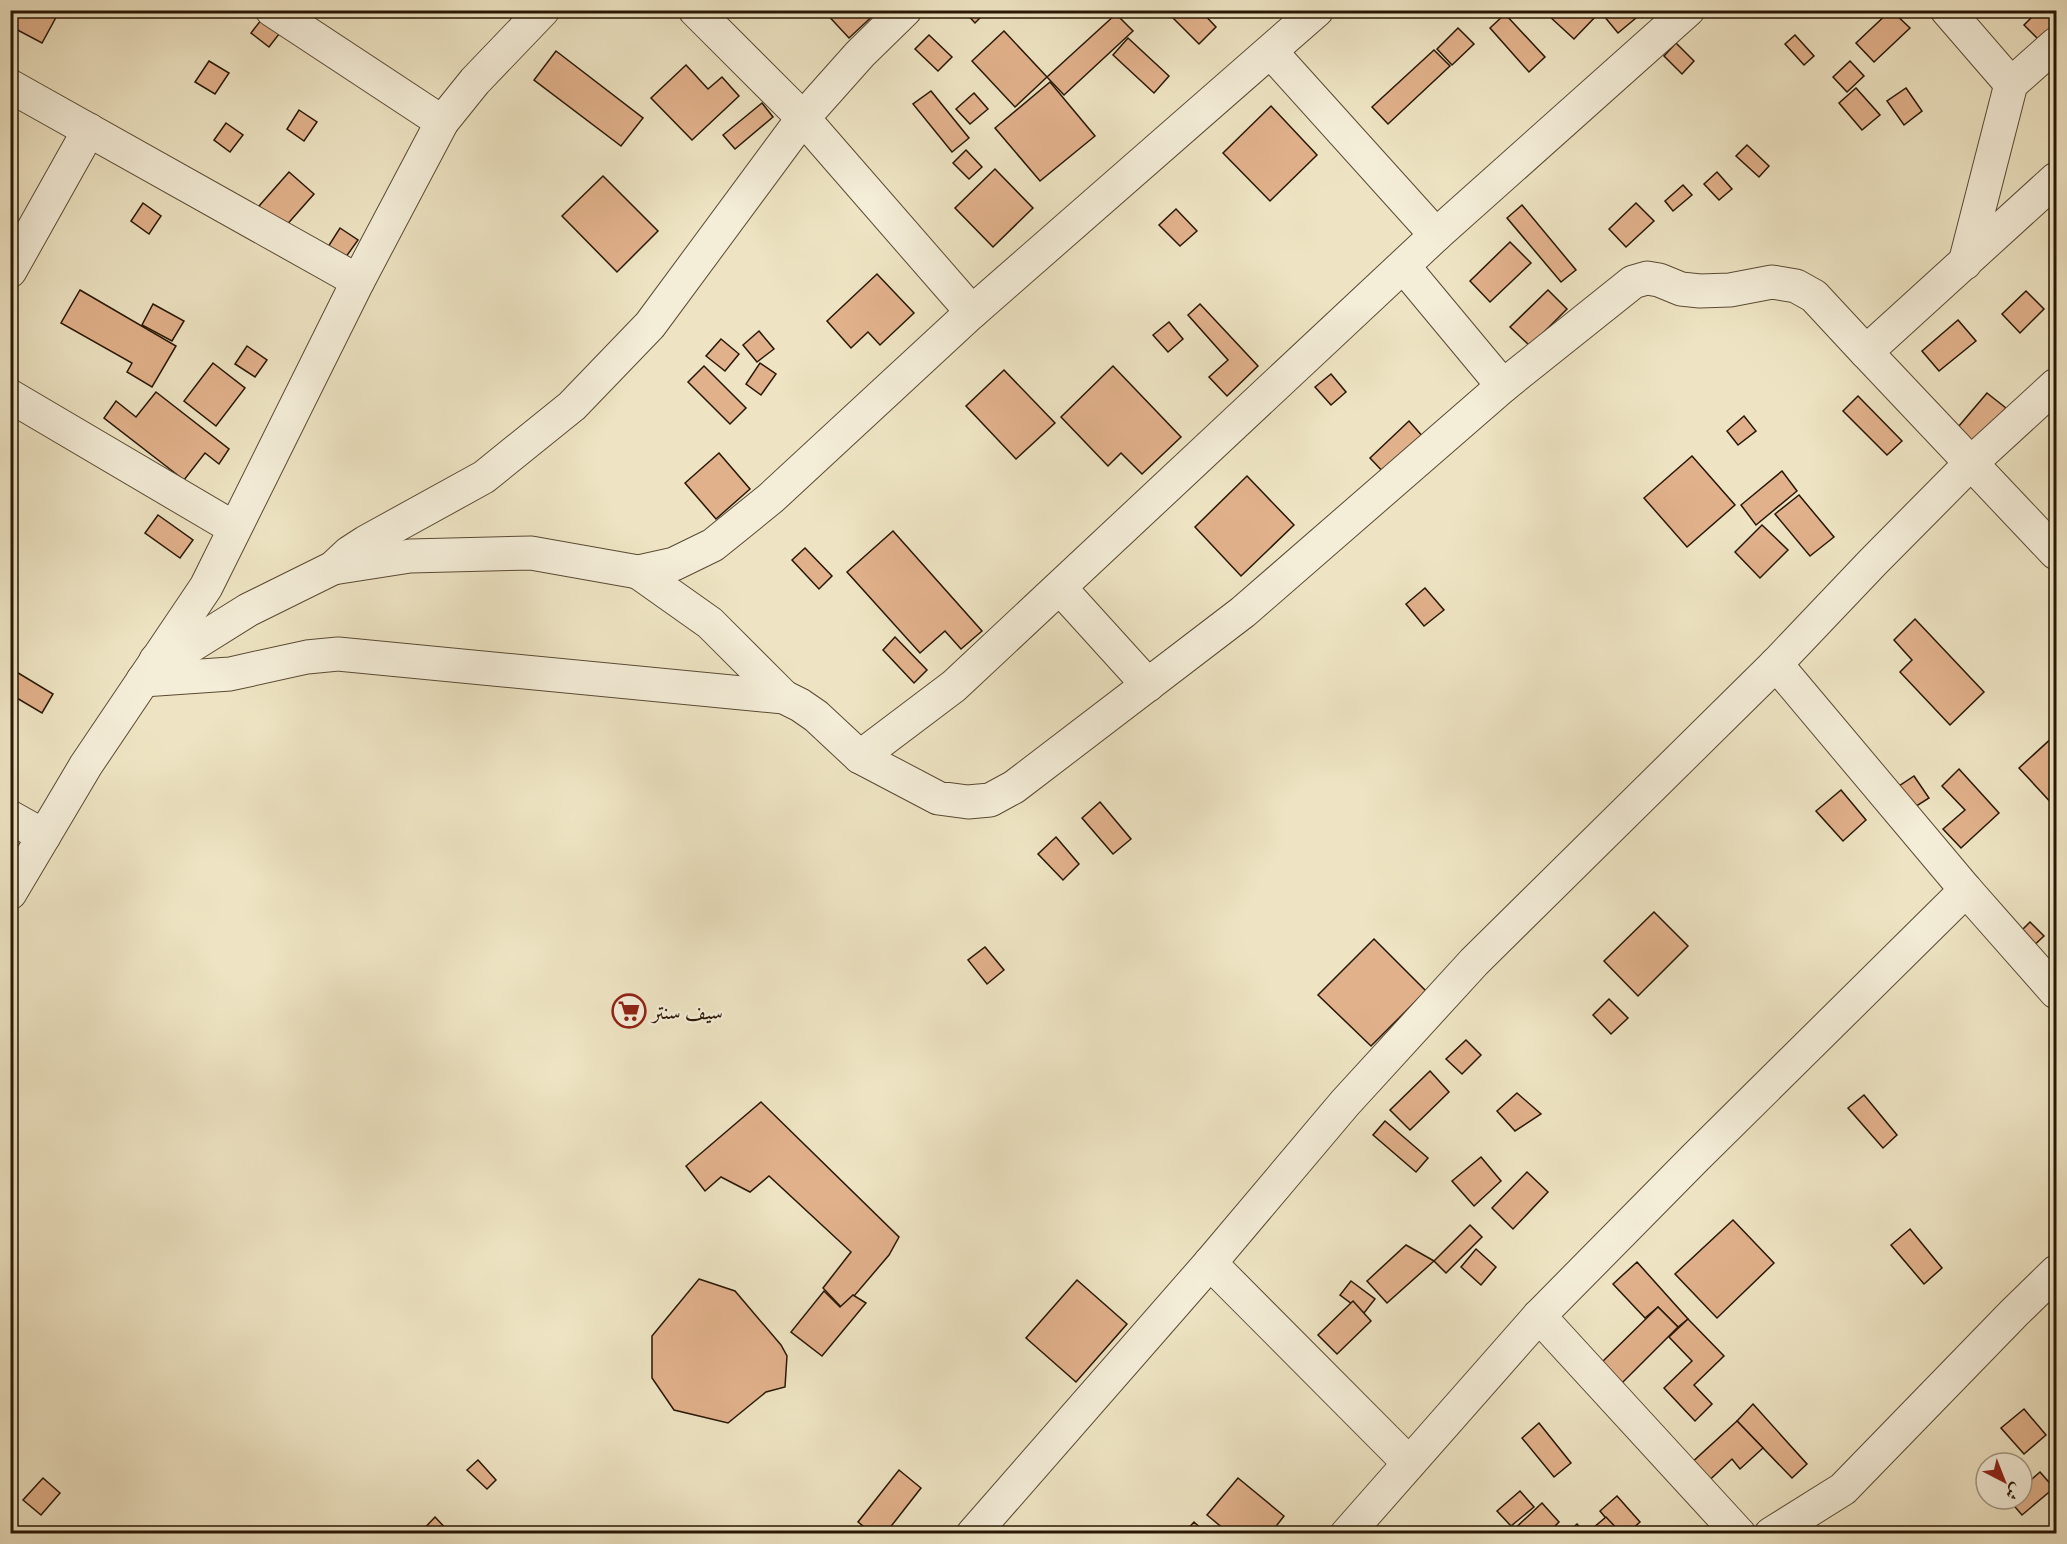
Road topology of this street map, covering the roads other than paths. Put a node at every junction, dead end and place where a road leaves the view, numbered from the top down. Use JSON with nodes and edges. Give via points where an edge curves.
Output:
{"nodes":[{"id":1,"x":272,"y":10,"type":"edge"},
{"id":2,"x":543,"y":10,"type":"edge"},
{"id":3,"x":695,"y":10,"type":"edge"},
{"id":4,"x":905,"y":10,"type":"edge"},
{"id":5,"x":1317,"y":10,"type":"edge"},
{"id":6,"x":1688,"y":10,"type":"edge"},
{"id":7,"x":1947,"y":10,"type":"edge"},
{"id":8,"x":2056,"y":44,"type":"edge"},
{"id":9,"x":1271,"y":52,"type":"junction"},
{"id":10,"x":2012,"y":84,"type":"junction"},
{"id":11,"x":10,"y":86,"type":"edge"},
{"id":12,"x":803,"y":118,"type":"junction"},
{"id":13,"x":442,"y":122,"type":"junction"},
{"id":14,"x":89,"y":130,"type":"junction"},
{"id":15,"x":2056,"y":179,"type":"edge"},
{"id":16,"x":1436,"y":235,"type":"junction"},
{"id":17,"x":1965,"y":263,"type":"junction"},
{"id":18,"x":1404,"y":267,"type":"junction"},
{"id":19,"x":10,"y":271,"type":"edge"},
{"id":20,"x":358,"y":281,"type":"junction"},
{"id":21,"x":972,"y":312,"type":"junction"},
{"id":22,"x":1866,"y":352,"type":"junction"},
{"id":23,"x":2056,"y":385,"type":"edge"},
{"id":24,"x":1503,"y":386,"type":"junction"},
{"id":25,"x":10,"y":396,"type":"edge"},
{"id":26,"x":1972,"y":462,"type":"junction"},
{"id":27,"x":234,"y":528,"type":"junction"},
{"id":28,"x":2056,"y":553,"type":"edge"},
{"id":29,"x":333,"y":568,"type":"junction"},
{"id":30,"x":638,"y":572,"type":"junction"},
{"id":31,"x":1060,"y":588,"type":"junction"},
{"id":32,"x":1776,"y":664,"type":"junction"},
{"id":33,"x":149,"y":670,"type":"junction"},
{"id":34,"x":1148,"y":685,"type":"junction"},
{"id":35,"x":784,"y":697,"type":"junction"},
{"id":36,"x":860,"y":757,"type":"junction"},
{"id":37,"x":10,"y":817,"type":"edge"},
{"id":38,"x":44,"y":836,"type":"junction"},
{"id":39,"x":1966,"y":890,"type":"junction"},
{"id":40,"x":10,"y":892,"type":"edge"},
{"id":41,"x":2056,"y":992,"type":"edge"},
{"id":42,"x":1210,"y":1263,"type":"junction"},
{"id":43,"x":2056,"y":1272,"type":"edge"},
{"id":44,"x":1539,"y":1316,"type":"junction"},
{"id":45,"x":1409,"y":1462,"type":"junction"},
{"id":46,"x":973,"y":1533,"type":"edge"},
{"id":47,"x":1347,"y":1533,"type":"edge"},
{"id":48,"x":1739,"y":1533,"type":"edge"},
{"id":49,"x":1771,"y":1533,"type":"edge"}],
"edges":[{"from":1,"to":13,"type":"street"},
{"from":2,"to":13,"type":"street"},
{"from":3,"to":12,"type":"street"},
{"from":4,"to":12,"type":"street"},
{"from":5,"to":9,"type":"street"},
{"from":6,"to":16,"type":"street"},
{"from":7,"to":10,"type":"street"},
{"from":8,"to":10,"type":"street"},
{"from":9,"to":16,"type":"street"},
{"from":9,"to":21,"type":"street"},
{"from":10,"to":17,"type":"street"},
{"from":11,"to":14,"type":"street"},
{"from":12,"to":21,"type":"street"},
{"from":12,"to":29,"type":"street","via":[[650,325],[572,406],[484,477],[366,542]]},
{"from":13,"to":20,"type":"street"},
{"from":14,"to":19,"type":"street"},
{"from":14,"to":20,"type":"street"},
{"from":15,"to":17,"type":"street"},
{"from":16,"to":18,"type":"street"},
{"from":17,"to":22,"type":"street"},
{"from":18,"to":24,"type":"street"},
{"from":18,"to":31,"type":"street"},
{"from":20,"to":27,"type":"street"},
{"from":21,"to":30,"type":"street","via":[[771,498],[713,545],[674,564]]},
{"from":22,"to":24,"type":"street","via":[[1814,296],[1796,286],[1772,282],[1700,291],[1647,278],[1626,286]]},
{"from":22,"to":26,"type":"street"},
{"from":23,"to":26,"type":"street"},
{"from":24,"to":34,"type":"street","via":[[1243,612]]},
{"from":25,"to":27,"type":"street"},
{"from":26,"to":28,"type":"street"},
{"from":26,"to":32,"type":"street"},
{"from":27,"to":33,"type":"street","via":[[206,587]]},
{"from":29,"to":30,"type":"street","via":[[410,556],[531,553]]},
{"from":29,"to":33,"type":"street","via":[[248,610]]},
{"from":30,"to":35,"type":"street","via":[[710,623]]},
{"from":31,"to":34,"type":"street"},
{"from":31,"to":36,"type":"street","via":[[954,686]]},
{"from":32,"to":39,"type":"street"},
{"from":32,"to":42,"type":"street","via":[[1474,962],[1345,1103]]},
{"from":33,"to":35,"type":"street","via":[[230,675],[338,654]]},
{"from":33,"to":38,"type":"street"},
{"from":34,"to":36,"type":"street","via":[[1014,787],[990,800],[938,798]]},
{"from":35,"to":36,"type":"street","via":[[816,716]]},
{"from":37,"to":38,"type":"street"},
{"from":38,"to":40,"type":"street"},
{"from":39,"to":41,"type":"street"},
{"from":39,"to":44,"type":"street"},
{"from":42,"to":45,"type":"street"},
{"from":42,"to":46,"type":"street"},
{"from":43,"to":49,"type":"street","via":[[1843,1489]]},
{"from":44,"to":45,"type":"street"},
{"from":44,"to":48,"type":"street"},
{"from":45,"to":47,"type":"street"}]}
